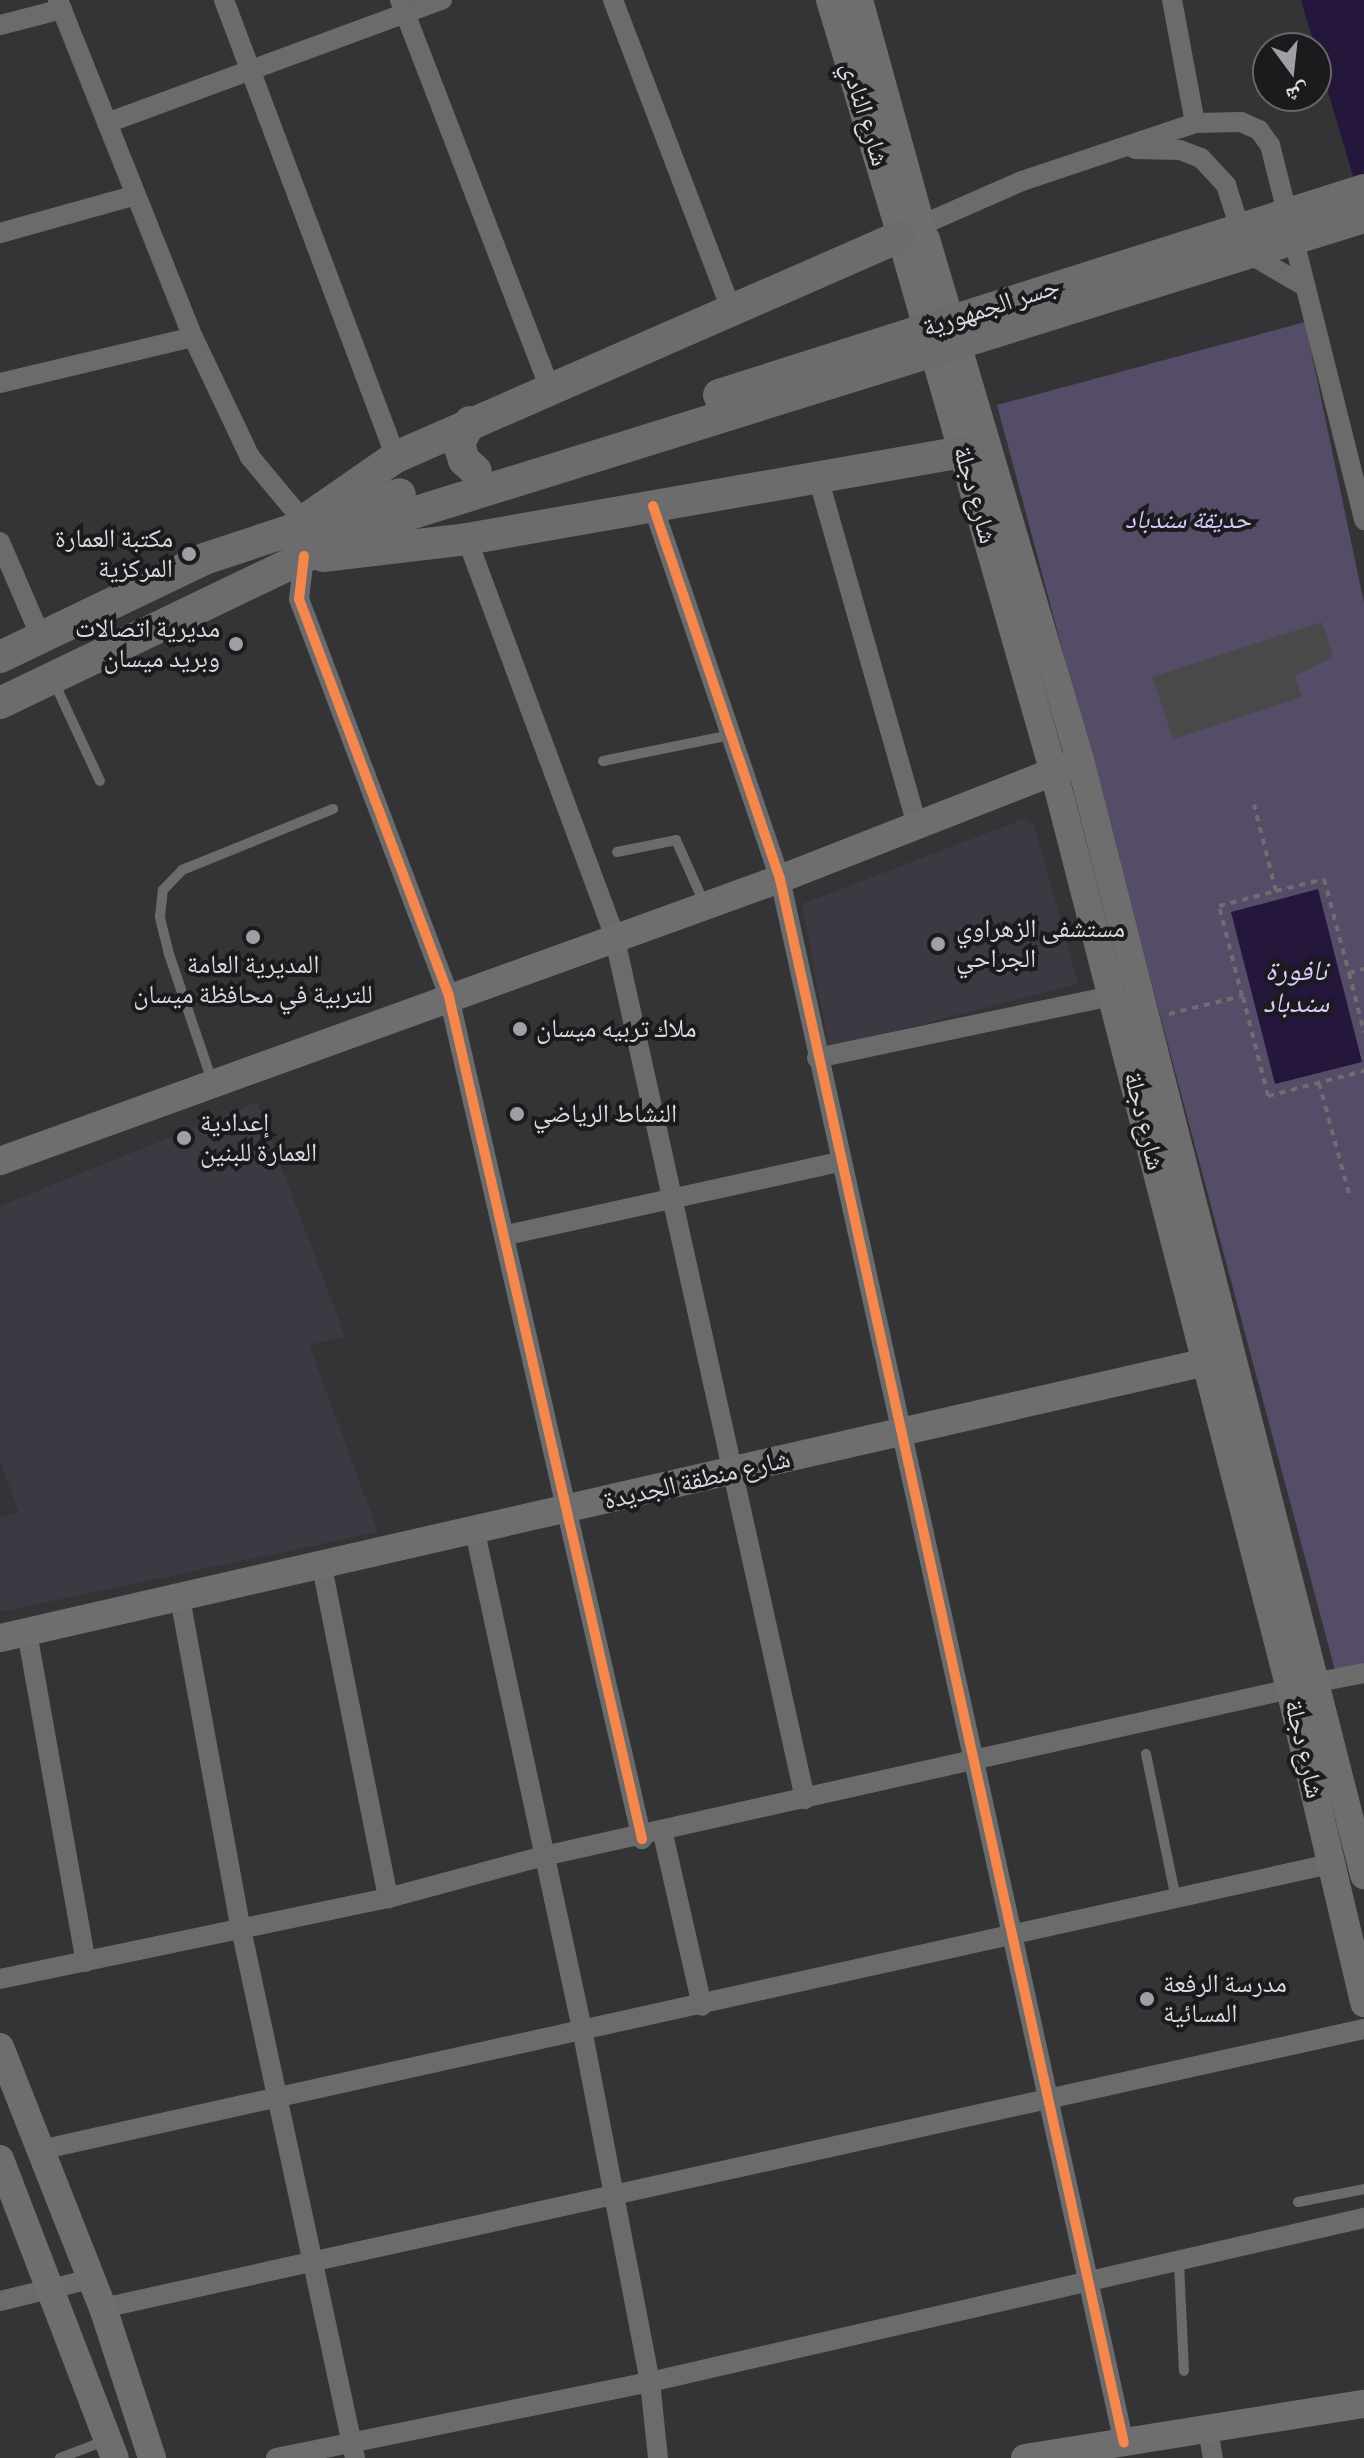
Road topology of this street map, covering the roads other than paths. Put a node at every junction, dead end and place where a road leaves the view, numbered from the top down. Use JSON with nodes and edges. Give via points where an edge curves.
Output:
{"nodes":[{"id":1,"x":224,"y":0,"type":"edge"},
{"id":2,"x":442,"y":0,"type":"edge"},
{"id":3,"x":613,"y":0,"type":"edge"},
{"id":4,"x":830,"y":0,"type":"edge"},
{"id":5,"x":859,"y":0,"type":"edge"},
{"id":6,"x":1172,"y":0,"type":"edge"},
{"id":7,"x":60,"y":4,"type":"edge"},
{"id":8,"x":403,"y":7,"type":"edge"},
{"id":9,"x":0,"y":25,"type":"edge"},
{"id":10,"x":250,"y":70,"type":"junction"},
{"id":11,"x":107,"y":123,"type":"junction"},
{"id":12,"x":1195,"y":123,"type":"junction"},
{"id":13,"x":1121,"y":148,"type":"junction"},
{"id":14,"x":1364,"y":190,"type":"edge"},
{"id":15,"x":136,"y":195,"type":"junction"},
{"id":16,"x":1364,"y":217,"type":"edge"},
{"id":17,"x":912,"y":232,"type":"junction"},
{"id":18,"x":0,"y":233,"type":"edge"},
{"id":19,"x":1306,"y":287,"type":"junction"},
{"id":20,"x":732,"y":311,"type":"junction"},
{"id":21,"x":193,"y":337,"type":"junction"},
{"id":22,"x":0,"y":383,"type":"edge"},
{"id":23,"x":550,"y":388,"type":"junction"},
{"id":24,"x":470,"y":422,"type":"junction"},
{"id":25,"x":622,"y":437,"type":"junction"},
{"id":26,"x":962,"y":452,"type":"junction"},
{"id":27,"x":396,"y":457,"type":"junction"},
{"id":28,"x":476,"y":471,"type":"junction"},
{"id":29,"x":817,"y":474,"type":"junction"},
{"id":30,"x":653,"y":506,"type":"junction"},
{"id":31,"x":1364,"y":520,"type":"edge"},
{"id":32,"x":305,"y":523,"type":"junction"},
{"id":33,"x":467,"y":539,"type":"junction"},
{"id":34,"x":0,"y":542,"type":"edge"},
{"id":35,"x":304,"y":556,"type":"junction"},
{"id":36,"x":41,"y":637,"type":"junction"},
{"id":37,"x":0,"y":657,"type":"edge"},
{"id":38,"x":52,"y":678,"type":"junction"},
{"id":39,"x":0,"y":703,"type":"edge"},
{"id":40,"x":731,"y":735,"type":"junction"},
{"id":41,"x":1080,"y":760,"type":"junction"},
{"id":42,"x":603,"y":761,"type":"dead end"},
{"id":43,"x":1054,"y":773,"type":"junction"},
{"id":44,"x":100,"y":781,"type":"dead end"},
{"id":45,"x":333,"y":809,"type":"dead end"},
{"id":46,"x":916,"y":821,"type":"junction"},
{"id":47,"x":617,"y":852,"type":"dead end"},
{"id":48,"x":780,"y":879,"type":"junction"},
{"id":49,"x":704,"y":903,"type":"junction"},
{"id":50,"x":614,"y":935,"type":"junction"},
{"id":51,"x":1112,"y":996,"type":"junction"},
{"id":52,"x":449,"y":997,"type":"junction"},
{"id":53,"x":817,"y":1058,"type":"junction"},
{"id":54,"x":213,"y":1083,"type":"junction"},
{"id":55,"x":0,"y":1161,"type":"edge"},
{"id":56,"x":840,"y":1162,"type":"junction"},
{"id":57,"x":673,"y":1200,"type":"junction"},
{"id":58,"x":507,"y":1235,"type":"junction"},
{"id":59,"x":1206,"y":1362,"type":"junction"},
{"id":60,"x":899,"y":1434,"type":"junction"},
{"id":61,"x":730,"y":1473,"type":"junction"},
{"id":62,"x":571,"y":1510,"type":"junction"},
{"id":63,"x":475,"y":1532,"type":"junction"},
{"id":64,"x":322,"y":1567,"type":"junction"},
{"id":65,"x":180,"y":1598,"type":"junction"},
{"id":66,"x":14,"y":1635,"type":"edge"},
{"id":67,"x":1364,"y":1673,"type":"edge"},
{"id":68,"x":1318,"y":1682,"type":"junction"},
{"id":69,"x":1290,"y":1689,"type":"junction"},
{"id":70,"x":1146,"y":1754,"type":"dead end"},
{"id":71,"x":972,"y":1762,"type":"junction"},
{"id":72,"x":805,"y":1799,"type":"junction"},
{"id":73,"x":652,"y":1836,"type":"junction"},
{"id":74,"x":544,"y":1856,"type":"junction"},
{"id":75,"x":1330,"y":1864,"type":"junction"},
{"id":76,"x":1364,"y":1875,"type":"edge"},
{"id":77,"x":388,"y":1898,"type":"junction"},
{"id":78,"x":1176,"y":1899,"type":"junction"},
{"id":79,"x":241,"y":1929,"type":"junction"},
{"id":80,"x":1012,"y":1939,"type":"junction"},
{"id":81,"x":86,"y":1962,"type":"junction"},
{"id":82,"x":0,"y":1979,"type":"edge"},
{"id":83,"x":1364,"y":2003,"type":"edge"},
{"id":84,"x":702,"y":2006,"type":"junction"},
{"id":85,"x":582,"y":2029,"type":"junction"},
{"id":86,"x":1364,"y":2029,"type":"edge"},
{"id":87,"x":0,"y":2047,"type":"edge"},
{"id":88,"x":279,"y":2097,"type":"junction"},
{"id":89,"x":1047,"y":2101,"type":"junction"},
{"id":90,"x":40,"y":2150,"type":"junction"},
{"id":91,"x":0,"y":2159,"type":"edge"},
{"id":92,"x":1364,"y":2189,"type":"edge"},
{"id":93,"x":614,"y":2197,"type":"junction"},
{"id":94,"x":1298,"y":2202,"type":"dead end"},
{"id":95,"x":1364,"y":2218,"type":"edge"},
{"id":96,"x":317,"y":2261,"type":"junction"},
{"id":97,"x":1179,"y":2262,"type":"junction"},
{"id":98,"x":91,"y":2279,"type":"junction"},
{"id":99,"x":1088,"y":2285,"type":"junction"},
{"id":100,"x":51,"y":2290,"type":"junction"},
{"id":101,"x":0,"y":2301,"type":"edge"},
{"id":102,"x":103,"y":2308,"type":"junction"},
{"id":103,"x":1184,"y":2371,"type":"dead end"},
{"id":104,"x":650,"y":2382,"type":"junction"},
{"id":105,"x":1364,"y":2404,"type":"edge"},
{"id":106,"x":1208,"y":2428,"type":"junction"},
{"id":107,"x":1124,"y":2443,"type":"junction"},
{"id":108,"x":112,"y":2449,"type":"edge"},
{"id":109,"x":354,"y":2450,"type":"edge"},
{"id":110,"x":60,"y":2458,"type":"edge"},
{"id":111,"x":152,"y":2458,"type":"edge"},
{"id":112,"x":276,"y":2458,"type":"edge"},
{"id":113,"x":658,"y":2458,"type":"edge"},
{"id":114,"x":1025,"y":2458,"type":"edge"},
{"id":115,"x":1213,"y":2458,"type":"edge"}],
"edges":[{"from":1,"to":10,"type":"street"},
{"from":2,"to":8,"type":"street"},
{"from":3,"to":20,"type":"street"},
{"from":4,"to":17,"type":"main road","name":"شارع النادي"},
{"from":5,"to":17,"type":"main road","name":"شارع النادي"},
{"from":6,"to":12,"type":"street"},
{"from":7,"to":9,"type":"street"},
{"from":7,"to":11,"type":"street"},
{"from":8,"to":10,"type":"street"},
{"from":8,"to":23,"type":"street"},
{"from":10,"to":11,"type":"street"},
{"from":10,"to":27,"type":"street"},
{"from":11,"to":15,"type":"street"},
{"from":12,"to":13,"type":"street"},
{"from":12,"to":19,"type":"street","via":[[1241,122],[1259,130],[1270,145]]},
{"from":13,"to":17,"type":"street"},
{"from":13,"to":19,"type":"street","via":[[1180,150],[1201,158],[1226,185],[1248,253]]},
{"from":14,"to":25,"type":"main road","name":"جسر الجمهورية"},
{"from":15,"to":18,"type":"street"},
{"from":15,"to":21,"type":"street"},
{"from":16,"to":25,"type":"main road","name":"جسر الجمهورية"},
{"from":17,"to":20,"type":"main road"},
{"from":17,"to":26,"type":"main road","name":"شارع دجلة"},
{"from":17,"to":41,"type":"main road","name":"شارع دجلة"},
{"from":19,"to":31,"type":"street"},
{"from":20,"to":23,"type":"main road"},
{"from":21,"to":22,"type":"street"},
{"from":21,"to":32,"type":"street","via":[[250,457]]},
{"from":23,"to":24,"type":"main road"},
{"from":24,"to":27,"type":"main road"},
{"from":24,"to":28,"type":"main road","via":[[459,444],[464,460]]},
{"from":25,"to":28,"type":"main road"},
{"from":25,"to":35,"type":"main road","via":[[368,527]]},
{"from":26,"to":29,"type":"main road"},
{"from":26,"to":43,"type":"main road","name":"شارع دجلة"},
{"from":27,"to":32,"type":"main road","via":[[325,502]]},
{"from":28,"to":32,"type":"main road"},
{"from":29,"to":30,"type":"main road"},
{"from":29,"to":46,"type":"street"},
{"from":30,"to":33,"type":"main road"},
{"from":30,"to":40,"type":"street"},
{"from":32,"to":36,"type":"main road","via":[[207,558]]},
{"from":33,"to":35,"type":"main road"},
{"from":33,"to":50,"type":"street"},
{"from":34,"to":36,"type":"street"},
{"from":35,"to":38,"type":"main road"},
{"from":35,"to":52,"type":"street","via":[[299,599]]},
{"from":36,"to":37,"type":"main road"},
{"from":38,"to":39,"type":"main road"},
{"from":38,"to":44,"type":"lane"},
{"from":40,"to":42,"type":"lane"},
{"from":40,"to":48,"type":"street"},
{"from":41,"to":43,"type":"main road"},
{"from":41,"to":68,"type":"main road","name":"شارع دجلة"},
{"from":43,"to":46,"type":"main road"},
{"from":43,"to":51,"type":"main road","name":"شارع دجلة"},
{"from":45,"to":54,"type":"lane","via":[[182,870],[163,890],[160,917],[169,954]]},
{"from":46,"to":48,"type":"main road"},
{"from":47,"to":49,"type":"lane","via":[[676,840]]},
{"from":48,"to":49,"type":"main road"},
{"from":48,"to":53,"type":"street"},
{"from":49,"to":50,"type":"main road"},
{"from":50,"to":52,"type":"main road"},
{"from":50,"to":57,"type":"street"},
{"from":51,"to":53,"type":"street"},
{"from":51,"to":59,"type":"main road","name":"شارع دجلة"},
{"from":52,"to":54,"type":"main road"},
{"from":52,"to":58,"type":"street"},
{"from":53,"to":56,"type":"street"},
{"from":54,"to":55,"type":"main road"},
{"from":56,"to":57,"type":"street"},
{"from":56,"to":60,"type":"street"},
{"from":57,"to":58,"type":"street"},
{"from":57,"to":61,"type":"street"},
{"from":58,"to":62,"type":"street"},
{"from":59,"to":60,"type":"main road","name":"شارع منطقة الجديدة"},
{"from":59,"to":69,"type":"main road","name":"شارع دجلة"},
{"from":60,"to":61,"type":"main road","name":"شارع منطقة الجديدة"},
{"from":60,"to":71,"type":"street"},
{"from":61,"to":62,"type":"main road","name":"شارع منطقة الجديدة"},
{"from":61,"to":72,"type":"street"},
{"from":62,"to":63,"type":"main road","name":"شارع منطقة الجديدة"},
{"from":62,"to":73,"type":"street"},
{"from":63,"to":64,"type":"main road","name":"شارع منطقة الجديدة"},
{"from":63,"to":74,"type":"street"},
{"from":64,"to":65,"type":"main road","name":"شارع منطقة الجديدة"},
{"from":64,"to":77,"type":"street"},
{"from":65,"to":66,"type":"main road","name":"شارع منطقة الجديدة"},
{"from":65,"to":79,"type":"street"},
{"from":66,"to":81,"type":"street"},
{"from":67,"to":68,"type":"street"},
{"from":68,"to":76,"type":"main road","name":"شارع دجلة"},
{"from":69,"to":71,"type":"street"},
{"from":69,"to":75,"type":"main road","name":"شارع دجلة"},
{"from":70,"to":78,"type":"lane"},
{"from":71,"to":72,"type":"street"},
{"from":71,"to":80,"type":"street"},
{"from":72,"to":73,"type":"street"},
{"from":73,"to":74,"type":"street"},
{"from":73,"to":84,"type":"street"},
{"from":74,"to":77,"type":"street"},
{"from":74,"to":85,"type":"street"},
{"from":75,"to":78,"type":"street"},
{"from":75,"to":83,"type":"main road","name":"شارع دجلة"},
{"from":77,"to":79,"type":"street"},
{"from":78,"to":80,"type":"street"},
{"from":79,"to":81,"type":"street"},
{"from":79,"to":88,"type":"street"},
{"from":80,"to":84,"type":"street"},
{"from":80,"to":89,"type":"street"},
{"from":81,"to":82,"type":"street"},
{"from":84,"to":85,"type":"street"},
{"from":85,"to":88,"type":"street"},
{"from":85,"to":93,"type":"street"},
{"from":86,"to":89,"type":"street"},
{"from":87,"to":90,"type":"main road"},
{"from":88,"to":90,"type":"street"},
{"from":88,"to":96,"type":"street"},
{"from":89,"to":93,"type":"street"},
{"from":89,"to":99,"type":"street"},
{"from":90,"to":98,"type":"main road"},
{"from":91,"to":100,"type":"main road"},
{"from":92,"to":94,"type":"lane"},
{"from":93,"to":96,"type":"street"},
{"from":93,"to":104,"type":"street"},
{"from":95,"to":97,"type":"street"},
{"from":96,"to":102,"type":"street"},
{"from":96,"to":109,"type":"street"},
{"from":97,"to":99,"type":"street"},
{"from":97,"to":103,"type":"lane"},
{"from":98,"to":100,"type":"street"},
{"from":98,"to":102,"type":"main road"},
{"from":99,"to":104,"type":"street"},
{"from":99,"to":107,"type":"street"},
{"from":100,"to":101,"type":"street"},
{"from":100,"to":108,"type":"main road"},
{"from":102,"to":111,"type":"main road"},
{"from":104,"to":109,"type":"street"},
{"from":104,"to":113,"type":"street"},
{"from":105,"to":106,"type":"main road"},
{"from":106,"to":107,"type":"main road"},
{"from":106,"to":115,"type":"street"},
{"from":107,"to":114,"type":"main road"},
{"from":108,"to":110,"type":"lane"},
{"from":109,"to":112,"type":"street"}]}
